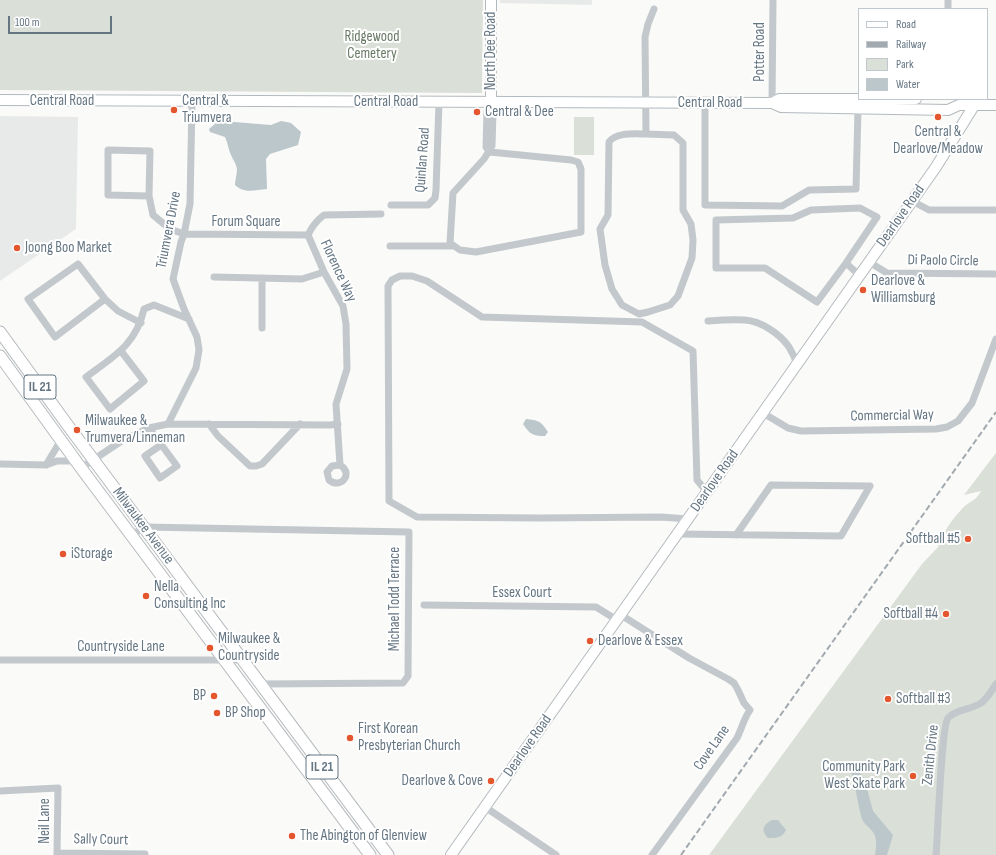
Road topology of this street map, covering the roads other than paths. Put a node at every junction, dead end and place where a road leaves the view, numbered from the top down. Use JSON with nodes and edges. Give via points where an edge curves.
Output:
{"nodes":[{"id":1,"x":491,"y":0,"type":"edge"},
{"id":2,"x":773,"y":0,"type":"edge"},
{"id":3,"x":654,"y":9,"type":"dead end"},
{"id":4,"x":858,"y":99,"type":"edge"},
{"id":5,"x":0,"y":100,"type":"edge"},
{"id":6,"x":192,"y":101,"type":"junction"},
{"id":7,"x":439,"y":102,"type":"junction"},
{"id":8,"x":490,"y":102,"type":"junction"},
{"id":9,"x":955,"y":102,"type":"edge"},
{"id":10,"x":645,"y":103,"type":"junction"},
{"id":11,"x":705,"y":103,"type":"junction"},
{"id":12,"x":772,"y":103,"type":"junction"},
{"id":13,"x":976,"y":104,"type":"junction"},
{"id":14,"x":996,"y":105,"type":"edge"},
{"id":15,"x":858,"y":108,"type":"junction"},
{"id":16,"x":646,"y":134,"type":"junction"},
{"id":17,"x":490,"y":152,"type":"junction"},
{"id":18,"x":149,"y":196,"type":"junction"},
{"id":19,"x":912,"y":201,"type":"junction"},
{"id":20,"x":391,"y":205,"type":"dead end"},
{"id":21,"x":996,"y":210,"type":"edge"},
{"id":22,"x":381,"y":214,"type":"dead end"},
{"id":23,"x":184,"y":234,"type":"junction"},
{"id":24,"x":308,"y":235,"type":"junction"},
{"id":25,"x":451,"y":244,"type":"junction"},
{"id":26,"x":390,"y":246,"type":"dead end"},
{"id":27,"x":846,"y":262,"type":"junction"},
{"id":28,"x":869,"y":262,"type":"junction"},
{"id":29,"x":324,"y":272,"type":"junction"},
{"id":30,"x":996,"y":274,"type":"edge"},
{"id":31,"x":860,"y":275,"type":"junction"},
{"id":32,"x":214,"y":277,"type":"dead end"},
{"id":33,"x":262,"y":278,"type":"junction"},
{"id":34,"x":106,"y":299,"type":"junction"},
{"id":35,"x":189,"y":319,"type":"junction"},
{"id":36,"x":708,"y":321,"type":"dead end"},
{"id":37,"x":140,"y":323,"type":"junction"},
{"id":38,"x":262,"y":328,"type":"dead end"},
{"id":39,"x":0,"y":332,"type":"edge"},
{"id":40,"x":996,"y":339,"type":"edge"},
{"id":41,"x":122,"y":351,"type":"junction"},
{"id":42,"x":0,"y":356,"type":"edge"},
{"id":43,"x":797,"y":364,"type":"junction"},
{"id":44,"x":763,"y":413,"type":"junction"},
{"id":45,"x":168,"y":424,"type":"junction"},
{"id":46,"x":209,"y":424,"type":"junction"},
{"id":47,"x":300,"y":424,"type":"junction"},
{"id":48,"x":338,"y":424,"type":"junction"},
{"id":49,"x":149,"y":428,"type":"junction"},
{"id":50,"x":61,"y":440,"type":"junction"},
{"id":51,"x":161,"y":445,"type":"junction"},
{"id":52,"x":93,"y":459,"type":"junction"},
{"id":53,"x":0,"y":464,"type":"edge"},
{"id":54,"x":78,"y":464,"type":"junction"},
{"id":55,"x":46,"y":465,"type":"junction"},
{"id":56,"x":340,"y":465,"type":"dead end"},
{"id":57,"x":707,"y":492,"type":"junction"},
{"id":58,"x":688,"y":519,"type":"junction"},
{"id":59,"x":144,"y":527,"type":"junction"},
{"id":60,"x":678,"y":534,"type":"junction"},
{"id":61,"x":736,"y":535,"type":"junction"},
{"id":62,"x":132,"y":536,"type":"junction"},
{"id":63,"x":424,"y":605,"type":"dead end"},
{"id":64,"x":619,"y":618,"type":"junction"},
{"id":65,"x":0,"y":660,"type":"edge"},
{"id":66,"x":224,"y":660,"type":"junction"},
{"id":67,"x":242,"y":660,"type":"junction"},
{"id":68,"x":260,"y":684,"type":"junction"},
{"id":69,"x":996,"y":684,"type":"edge"},
{"id":70,"x":0,"y":791,"type":"edge"},
{"id":71,"x":485,"y":807,"type":"junction"},
{"id":72,"x":57,"y":854,"type":"edge"},
{"id":73,"x":145,"y":854,"type":"dead end"},
{"id":74,"x":370,"y":855,"type":"edge"},
{"id":75,"x":388,"y":855,"type":"edge"},
{"id":76,"x":451,"y":855,"type":"edge"},
{"id":77,"x":556,"y":855,"type":"edge"},
{"id":78,"x":652,"y":855,"type":"edge"},
{"id":79,"x":936,"y":855,"type":"edge"}],
"edges":[{"from":1,"to":8,"type":"main road","name":"North Dee Road"},
{"from":2,"to":12,"type":"street","name":"Potter Road"},
{"from":3,"to":10,"type":"street","via":[[645,37]]},
{"from":4,"to":12,"type":"main road","name":"Central Road","via":[[779,99]]},
{"from":5,"to":6,"type":"main road","name":"Central Road"},
{"from":6,"to":7,"type":"main road","name":"Central Road"},
{"from":6,"to":23,"type":"street","name":"Triumvera Drive","via":[[190,204]]},
{"from":7,"to":8,"type":"main road","name":"Central Road"},
{"from":7,"to":20,"type":"street","name":"Quinlan Road","via":[[435,198],[428,204]]},
{"from":8,"to":10,"type":"main road","name":"Central Road"},
{"from":8,"to":17,"type":"street","via":[[493,118]]},
{"from":9,"to":13,"type":"main road","name":"Central Road"},
{"from":9,"to":15,"type":"main road","name":"Central Road","via":[[948,110]]},
{"from":10,"to":11,"type":"main road","name":"Central Road"},
{"from":10,"to":16,"type":"street"},
{"from":11,"to":12,"type":"main road","name":"Central Road"},
{"from":11,"to":15,"type":"street","via":[[705,205],[782,206],[809,190],[856,189]]},
{"from":12,"to":15,"type":"main road","name":"Central Road","via":[[781,108]]},
{"from":13,"to":14,"type":"main road","name":"Central Road"},
{"from":13,"to":19,"type":"main road","name":"Dearlove Road"},
{"from":16,"to":16,"type":"street","via":[[674,135],[683,143],[683,210],[691,224],[693,240],[692,258],[678,296],[670,305],[639,314],[622,305],[612,289],[605,265],[600,229],[608,215],[609,142],[618,136]]},
{"from":17,"to":25,"type":"street","via":[[453,193]]},
{"from":17,"to":25,"type":"street","via":[[578,162],[581,169],[581,232],[476,252],[460,250]]},
{"from":18,"to":18,"type":"street","via":[[150,151],[108,150],[108,195]]},
{"from":18,"to":23,"type":"street","via":[[153,215],[170,229]]},
{"from":19,"to":21,"type":"street","via":[[929,210]]},
{"from":19,"to":28,"type":"main road","name":"Dearlove Road"},
{"from":22,"to":24,"type":"street","name":"Florence Way","via":[[324,215],[317,220]]},
{"from":23,"to":24,"type":"street","name":"Forum Square"},
{"from":23,"to":35,"type":"street","name":"Triumvera Drive","via":[[173,279]]},
{"from":24,"to":29,"type":"street","name":"Florence Way"},
{"from":25,"to":26,"type":"street"},
{"from":27,"to":27,"type":"street","via":[[877,217],[860,208],[811,210],[793,218],[716,220],[716,268],[765,268],[817,302]]},
{"from":27,"to":31,"type":"street"},
{"from":28,"to":30,"type":"street","name":"Di Paolo Circle","via":[[888,273]]},
{"from":28,"to":31,"type":"main road","name":"Dearlove Road"},
{"from":29,"to":33,"type":"street","via":[[302,279]]},
{"from":29,"to":48,"type":"street","name":"Florence Way","via":[[343,306],[346,324],[347,369],[336,404]]},
{"from":31,"to":43,"type":"main road","name":"Dearlove Road"},
{"from":32,"to":33,"type":"street"},
{"from":33,"to":38,"type":"street"},
{"from":34,"to":34,"type":"street","via":[[55,337],[28,299],[78,264]]},
{"from":34,"to":37,"type":"street","via":[[118,311]]},
{"from":35,"to":37,"type":"street","via":[[154,305],[144,310]]},
{"from":35,"to":45,"type":"street","name":"Triumvera Drive","via":[[197,337],[199,350],[196,368]]},
{"from":36,"to":43,"type":"street","via":[[746,320],[771,330],[789,347]]},
{"from":37,"to":41,"type":"street"},
{"from":39,"to":52,"type":"main road","name":"Milwaukee Avenue","number":"IL 21"},
{"from":40,"to":44,"type":"street","name":"Commercial Way","via":[[972,403],[958,421],[947,427],[802,431],[788,428]]},
{"from":41,"to":41,"type":"street","via":[[86,377],[110,408],[144,381]]},
{"from":42,"to":50,"type":"main road","name":"Milwaukee Avenue","number":"IL 21"},
{"from":43,"to":44,"type":"main road","name":"Dearlove Road"},
{"from":44,"to":57,"type":"main road","name":"Dearlove Road"},
{"from":45,"to":46,"type":"street"},
{"from":45,"to":49,"type":"street"},
{"from":46,"to":47,"type":"street"},
{"from":46,"to":47,"type":"street","via":[[250,466],[256,466],[262,464]]},
{"from":47,"to":48,"type":"street"},
{"from":48,"to":56,"type":"street"},
{"from":49,"to":51,"type":"street"},
{"from":49,"to":52,"type":"street","via":[[123,440]]},
{"from":50,"to":54,"type":"main road","name":"Milwaukee Avenue","number":"IL 21"},
{"from":50,"to":55,"type":"street"},
{"from":51,"to":51,"type":"street","via":[[145,456],[160,478],[177,466]]},
{"from":52,"to":54,"type":"street"},
{"from":52,"to":59,"type":"main road","name":"Milwaukee Avenue","number":"IL 21"},
{"from":53,"to":55,"type":"street"},
{"from":54,"to":55,"type":"street","via":[[57,461]]},
{"from":54,"to":62,"type":"main road","name":"Milwaukee Avenue","number":"IL 21"},
{"from":57,"to":58,"type":"main road","name":"Dearlove Road"},
{"from":57,"to":58,"type":"street","via":[[697,480],[693,352],[642,322],[482,317],[427,281],[412,276],[400,276],[392,280],[388,286],[389,501],[417,517]]},
{"from":58,"to":60,"type":"main road","name":"Dearlove Road"},
{"from":59,"to":62,"type":"street"},
{"from":59,"to":67,"type":"main road","name":"Milwaukee Avenue","number":"IL 21"},
{"from":59,"to":68,"type":"street","name":"Michael Todd Terrace","via":[[409,532],[408,676],[402,683]]},
{"from":60,"to":61,"type":"street"},
{"from":60,"to":64,"type":"main road","name":"Dearlove Road"},
{"from":61,"to":61,"type":"street","via":[[771,485],[870,486],[841,536]]},
{"from":62,"to":66,"type":"main road","name":"Milwaukee Avenue","number":"IL 21"},
{"from":63,"to":64,"type":"street","name":"Essex Court","via":[[596,607]]},
{"from":64,"to":71,"type":"main road","name":"Dearlove Road"},
{"from":64,"to":78,"type":"street","name":"Cove Lane","via":[[728,678],[734,683],[750,710],[737,738]]},
{"from":65,"to":66,"type":"street","name":"Countryside Lane"},
{"from":66,"to":67,"type":"street","name":"Countryside Lane"},
{"from":66,"to":74,"type":"main road","name":"Milwaukee Avenue","number":"IL 21"},
{"from":67,"to":68,"type":"main road","name":"Milwaukee Avenue","number":"IL 21"},
{"from":68,"to":75,"type":"main road","name":"Milwaukee Avenue","number":"IL 21"},
{"from":69,"to":79,"type":"street","name":"Zenith Drive","via":[[980,704],[952,715],[946,723]]},
{"from":70,"to":72,"type":"street","name":"Neil Lane","via":[[58,788]]},
{"from":71,"to":76,"type":"main road","name":"Dearlove Road"},
{"from":71,"to":77,"type":"street"},
{"from":72,"to":73,"type":"street","name":"Sally Court"}]}
